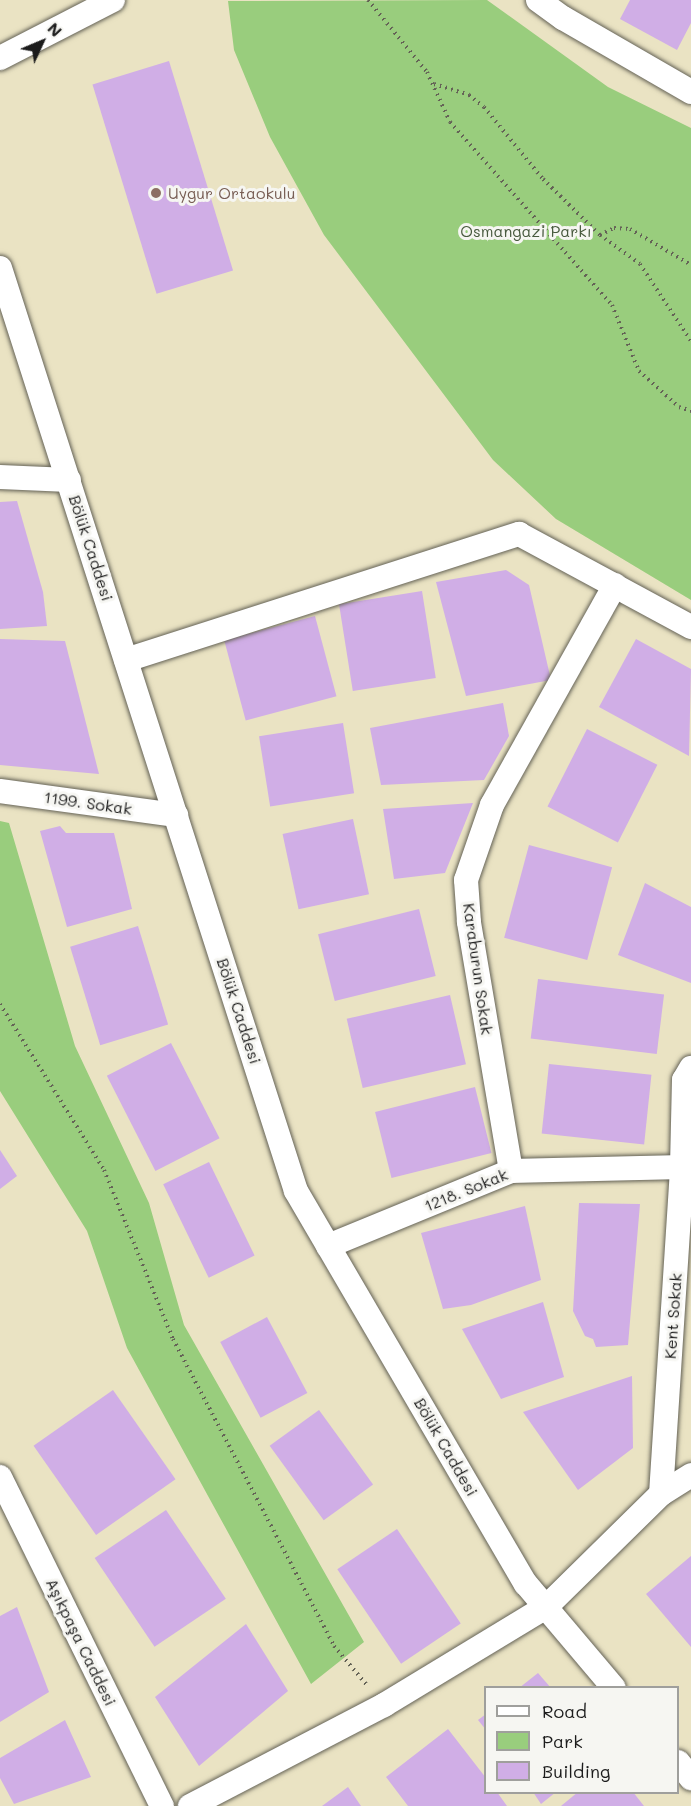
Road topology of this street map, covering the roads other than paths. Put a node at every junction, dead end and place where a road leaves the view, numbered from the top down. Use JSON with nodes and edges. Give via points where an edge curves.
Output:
{"nodes":[{"id":1,"x":113,"y":0,"type":"edge"},
{"id":2,"x":538,"y":0,"type":"edge"},
{"id":3,"x":0,"y":58,"type":"edge"},
{"id":4,"x":691,"y":92,"type":"edge"},
{"id":5,"x":0,"y":268,"type":"edge"},
{"id":6,"x":0,"y":477,"type":"edge"},
{"id":7,"x":69,"y":480,"type":"junction"},
{"id":8,"x":615,"y":585,"type":"junction"},
{"id":9,"x":691,"y":627,"type":"edge"},
{"id":10,"x":126,"y":660,"type":"junction"},
{"id":11,"x":0,"y":791,"type":"edge"},
{"id":12,"x":176,"y":815,"type":"junction"},
{"id":13,"x":691,"y":1068,"type":"edge"},
{"id":14,"x":682,"y":1167,"type":"junction"},
{"id":15,"x":511,"y":1171,"type":"junction"},
{"id":16,"x":328,"y":1246,"type":"junction"},
{"id":17,"x":691,"y":1475,"type":"edge"},
{"id":18,"x":0,"y":1477,"type":"edge"},
{"id":19,"x":661,"y":1494,"type":"junction"},
{"id":20,"x":546,"y":1606,"type":"junction"},
{"id":21,"x":612,"y":1686,"type":"edge"},
{"id":22,"x":679,"y":1763,"type":"edge"},
{"id":23,"x":691,"y":1778,"type":"edge"},
{"id":24,"x":162,"y":1806,"type":"edge"},
{"id":25,"x":190,"y":1806,"type":"edge"}],
"edges":[{"from":1,"to":3,"type":"street"},
{"from":2,"to":4,"type":"street"},
{"from":5,"to":7,"type":"street","name":"Bölük Caddesi"},
{"from":6,"to":7,"type":"street"},
{"from":7,"to":10,"type":"street","name":"Bölük Caddesi"},
{"from":8,"to":9,"type":"street"},
{"from":8,"to":10,"type":"street","via":[[519,534]]},
{"from":8,"to":15,"type":"street","name":"Karaburun Sokak","via":[[492,805],[466,880],[469,922]]},
{"from":10,"to":12,"type":"street","name":"Bölük Caddesi"},
{"from":11,"to":12,"type":"street","name":"1199. Sokak"},
{"from":12,"to":16,"type":"street","name":"Bölük Caddesi","via":[[296,1191]]},
{"from":13,"to":14,"type":"street","name":"Kent Sokak","via":[[684,1080]]},
{"from":14,"to":15,"type":"street","name":"1218. Sokak"},
{"from":14,"to":19,"type":"street","name":"Kent Sokak"},
{"from":15,"to":16,"type":"street","name":"1218. Sokak"},
{"from":16,"to":20,"type":"street","name":"Bölük Caddesi","via":[[526,1584]]},
{"from":17,"to":19,"type":"street"},
{"from":18,"to":24,"type":"street","name":"Aşıkpaşa Caddesi"},
{"from":19,"to":20,"type":"street"},
{"from":20,"to":21,"type":"street","name":"Bölük Caddesi"},
{"from":20,"to":25,"type":"street","via":[[384,1705]]},
{"from":22,"to":23,"type":"street"}]}
